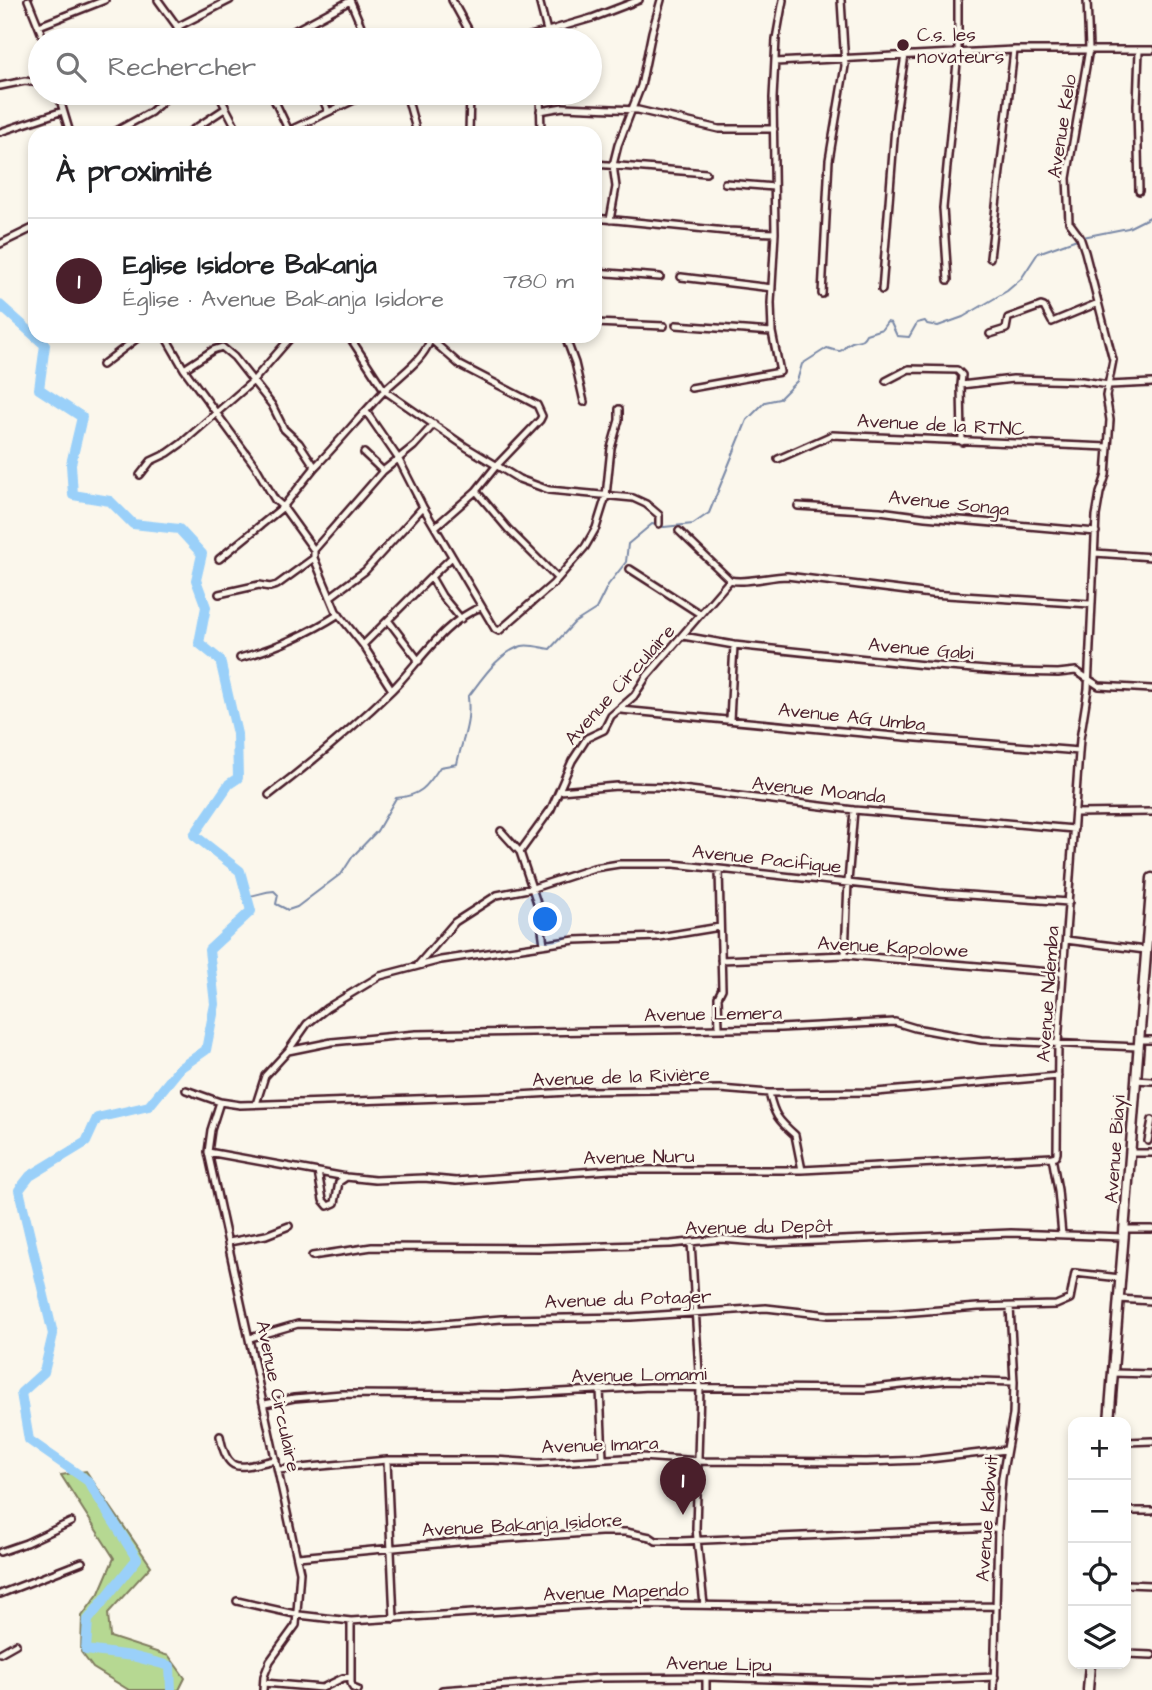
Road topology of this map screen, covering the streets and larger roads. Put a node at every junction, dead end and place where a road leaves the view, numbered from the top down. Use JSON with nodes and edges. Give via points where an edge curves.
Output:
{"nodes":[{"id":1,"x":28,"y":0,"type":"edge"},
{"id":2,"x":105,"y":0,"type":"edge"},
{"id":3,"x":158,"y":0,"type":"edge"},
{"id":4,"x":230,"y":0,"type":"edge"},
{"id":5,"x":350,"y":0,"type":"edge"},
{"id":6,"x":452,"y":0,"type":"edge"},
{"id":7,"x":539,"y":0,"type":"edge"},
{"id":8,"x":639,"y":0,"type":"edge"},
{"id":9,"x":661,"y":0,"type":"edge"},
{"id":10,"x":783,"y":0,"type":"edge"},
{"id":11,"x":841,"y":0,"type":"edge"},
{"id":12,"x":958,"y":0,"type":"edge"},
{"id":13,"x":1087,"y":0,"type":"edge"},
{"id":14,"x":39,"y":26,"type":"joint"},
{"id":15,"x":177,"y":26,"type":"joint"},
{"id":16,"x":300,"y":28,"type":"edge"},
{"id":17,"x":362,"y":28,"type":"edge"},
{"id":18,"x":467,"y":28,"type":"edge"},
{"id":19,"x":546,"y":28,"type":"edge"},
{"id":20,"x":557,"y":28,"type":"edge"},
{"id":21,"x":1089,"y":49,"type":"junction"},
{"id":22,"x":1014,"y":50,"type":"junction"},
{"id":23,"x":1139,"y":50,"type":"junction"},
{"id":24,"x":1152,"y":50,"type":"edge"},
{"id":25,"x":958,"y":52,"type":"junction"},
{"id":26,"x":905,"y":55,"type":"junction"},
{"id":27,"x":845,"y":57,"type":"junction"},
{"id":28,"x":775,"y":62,"type":"junction"},
{"id":29,"x":28,"y":81,"type":"edge"},
{"id":30,"x":0,"y":86,"type":"edge"},
{"id":31,"x":61,"y":105,"type":"edge"},
{"id":32,"x":160,"y":105,"type":"edge"},
{"id":33,"x":224,"y":105,"type":"edge"},
{"id":34,"x":276,"y":105,"type":"edge"},
{"id":35,"x":325,"y":105,"type":"edge"},
{"id":36,"x":342,"y":105,"type":"edge"},
{"id":37,"x":409,"y":105,"type":"edge"},
{"id":38,"x":470,"y":105,"type":"edge"},
{"id":39,"x":540,"y":105,"type":"edge"},
{"id":40,"x":226,"y":108,"type":"junction"},
{"id":41,"x":632,"y":109,"type":"junction"},
{"id":42,"x":63,"y":111,"type":"junction"},
{"id":43,"x":328,"y":111,"type":"junction"},
{"id":44,"x":540,"y":111,"type":"junction"},
{"id":45,"x":68,"y":126,"type":"edge"},
{"id":46,"x":126,"y":126,"type":"edge"},
{"id":47,"x":199,"y":126,"type":"edge"},
{"id":48,"x":235,"y":126,"type":"edge"},
{"id":49,"x":284,"y":126,"type":"edge"},
{"id":50,"x":298,"y":126,"type":"edge"},
{"id":51,"x":415,"y":126,"type":"edge"},
{"id":52,"x":469,"y":126,"type":"edge"},
{"id":53,"x":541,"y":126,"type":"edge"},
{"id":54,"x":774,"y":129,"type":"junction"},
{"id":55,"x":0,"y":132,"type":"edge"},
{"id":56,"x":602,"y":164,"type":"edge"},
{"id":57,"x":613,"y":165,"type":"junction"},
{"id":58,"x":706,"y":173,"type":"dead end"},
{"id":59,"x":725,"y":183,"type":"dead end"},
{"id":60,"x":774,"y":187,"type":"junction"},
{"id":61,"x":1139,"y":191,"type":"dead end"},
{"id":62,"x":602,"y":219,"type":"edge"},
{"id":63,"x":610,"y":220,"type":"junction"},
{"id":64,"x":28,"y":230,"type":"edge"},
{"id":65,"x":775,"y":233,"type":"junction"},
{"id":66,"x":0,"y":244,"type":"edge"},
{"id":67,"x":990,"y":258,"type":"dead end"},
{"id":68,"x":602,"y":273,"type":"edge"},
{"id":69,"x":660,"y":277,"type":"dead end"},
{"id":70,"x":681,"y":277,"type":"dead end"},
{"id":71,"x":948,"y":280,"type":"dead end"},
{"id":72,"x":772,"y":288,"type":"junction"},
{"id":73,"x":881,"y":290,"type":"dead end"},
{"id":74,"x":822,"y":294,"type":"dead end"},
{"id":75,"x":1098,"y":303,"type":"junction"},
{"id":76,"x":602,"y":323,"type":"edge"},
{"id":77,"x":676,"y":325,"type":"dead end"},
{"id":78,"x":664,"y":326,"type":"dead end"},
{"id":79,"x":772,"y":331,"type":"junction"},
{"id":80,"x":990,"y":334,"type":"dead end"},
{"id":81,"x":131,"y":343,"type":"edge"},
{"id":82,"x":168,"y":343,"type":"edge"},
{"id":83,"x":286,"y":343,"type":"edge"},
{"id":84,"x":353,"y":343,"type":"edge"},
{"id":85,"x":429,"y":343,"type":"edge"},
{"id":86,"x":435,"y":343,"type":"edge"},
{"id":87,"x":568,"y":343,"type":"edge"},
{"id":88,"x":102,"y":365,"type":"dead end"},
{"id":89,"x":184,"y":369,"type":"junction"},
{"id":90,"x":253,"y":381,"type":"junction"},
{"id":91,"x":886,"y":381,"type":"dead end"},
{"id":92,"x":1152,"y":383,"type":"edge"},
{"id":93,"x":961,"y":385,"type":"junction"},
{"id":94,"x":1109,"y":385,"type":"junction"},
{"id":95,"x":691,"y":388,"type":"dead end"},
{"id":96,"x":384,"y":391,"type":"junction"},
{"id":97,"x":584,"y":402,"type":"dead end"},
{"id":98,"x":619,"y":409,"type":"dead end"},
{"id":99,"x":215,"y":412,"type":"junction"},
{"id":100,"x":366,"y":413,"type":"junction"},
{"id":101,"x":434,"y":424,"type":"junction"},
{"id":102,"x":962,"y":442,"type":"junction"},
{"id":103,"x":1108,"y":447,"type":"junction"},
{"id":104,"x":364,"y":453,"type":"dead end"},
{"id":105,"x":398,"y":458,"type":"junction"},
{"id":106,"x":778,"y":459,"type":"dead end"},
{"id":107,"x":496,"y":465,"type":"junction"},
{"id":108,"x":315,"y":467,"type":"junction"},
{"id":109,"x":383,"y":471,"type":"junction"},
{"id":110,"x":141,"y":475,"type":"dead end"},
{"id":111,"x":476,"y":491,"type":"junction"},
{"id":112,"x":606,"y":496,"type":"junction"},
{"id":113,"x":798,"y":506,"type":"dead end"},
{"id":114,"x":283,"y":507,"type":"junction"},
{"id":115,"x":423,"y":507,"type":"junction"},
{"id":116,"x":659,"y":524,"type":"dead end"},
{"id":117,"x":435,"y":527,"type":"junction"},
{"id":118,"x":679,"y":531,"type":"dead end"},
{"id":119,"x":1096,"y":532,"type":"junction"},
{"id":120,"x":314,"y":550,"type":"junction"},
{"id":121,"x":1095,"y":553,"type":"junction"},
{"id":122,"x":1152,"y":556,"type":"edge"},
{"id":123,"x":452,"y":557,"type":"junction"},
{"id":124,"x":314,"y":558,"type":"junction"},
{"id":125,"x":219,"y":559,"type":"dead end"},
{"id":126,"x":630,"y":569,"type":"dead end"},
{"id":127,"x":431,"y":577,"type":"junction"},
{"id":128,"x":557,"y":579,"type":"junction"},
{"id":129,"x":730,"y":580,"type":"junction"},
{"id":130,"x":219,"y":594,"type":"dead end"},
{"id":131,"x":330,"y":597,"type":"junction"},
{"id":132,"x":1090,"y":604,"type":"junction"},
{"id":133,"x":481,"y":607,"type":"junction"},
{"id":134,"x":339,"y":614,"type":"junction"},
{"id":135,"x":700,"y":614,"type":"junction"},
{"id":136,"x":461,"y":619,"type":"junction"},
{"id":137,"x":388,"y":620,"type":"junction"},
{"id":138,"x":683,"y":636,"type":"junction"},
{"id":139,"x":363,"y":645,"type":"junction"},
{"id":140,"x":734,"y":645,"type":"junction"},
{"id":141,"x":240,"y":658,"type":"dead end"},
{"id":142,"x":419,"y":661,"type":"junction"},
{"id":143,"x":1088,"y":679,"type":"junction"},
{"id":144,"x":1152,"y":689,"type":"edge"},
{"id":145,"x":392,"y":690,"type":"junction"},
{"id":146,"x":621,"y":710,"type":"junction"},
{"id":147,"x":730,"y":720,"type":"junction"},
{"id":148,"x":1079,"y":751,"type":"junction"},
{"id":149,"x":560,"y":791,"type":"junction"},
{"id":150,"x":269,"y":795,"type":"dead end"},
{"id":151,"x":854,"y":810,"type":"junction"},
{"id":152,"x":1152,"y":812,"type":"edge"},
{"id":153,"x":1075,"y":814,"type":"junction"},
{"id":154,"x":1074,"y":829,"type":"junction"},
{"id":155,"x":501,"y":831,"type":"dead end"},
{"id":156,"x":520,"y":852,"type":"junction"},
{"id":157,"x":719,"y":870,"type":"junction"},
{"id":158,"x":1152,"y":878,"type":"edge"},
{"id":159,"x":848,"y":882,"type":"junction"},
{"id":160,"x":533,"y":888,"type":"junction"},
{"id":161,"x":1069,"y":902,"type":"junction"},
{"id":162,"x":720,"y":927,"type":"junction"},
{"id":163,"x":1066,"y":940,"type":"junction"},
{"id":164,"x":544,"y":944,"type":"junction"},
{"id":165,"x":1145,"y":950,"type":"junction"},
{"id":166,"x":845,"y":955,"type":"junction"},
{"id":167,"x":721,"y":960,"type":"junction"},
{"id":168,"x":418,"y":965,"type":"junction"},
{"id":169,"x":1063,"y":973,"type":"junction"},
{"id":170,"x":719,"y":1027,"type":"junction"},
{"id":171,"x":1152,"y":1040,"type":"edge"},
{"id":172,"x":1058,"y":1043,"type":"junction"},
{"id":173,"x":1138,"y":1043,"type":"junction"},
{"id":174,"x":288,"y":1051,"type":"junction"},
{"id":175,"x":1058,"y":1076,"type":"junction"},
{"id":176,"x":1135,"y":1080,"type":"junction"},
{"id":177,"x":1152,"y":1081,"type":"edge"},
{"id":178,"x":186,"y":1090,"type":"dead end"},
{"id":179,"x":769,"y":1093,"type":"junction"},
{"id":180,"x":220,"y":1102,"type":"junction"},
{"id":181,"x":256,"y":1104,"type":"junction"},
{"id":182,"x":1152,"y":1120,"type":"edge"},
{"id":183,"x":1148,"y":1141,"type":"dead end"},
{"id":184,"x":208,"y":1152,"type":"junction"},
{"id":185,"x":1130,"y":1153,"type":"junction"},
{"id":186,"x":1152,"y":1153,"type":"edge"},
{"id":187,"x":1052,"y":1157,"type":"junction"},
{"id":188,"x":802,"y":1170,"type":"junction"},
{"id":189,"x":318,"y":1172,"type":"junction"},
{"id":190,"x":346,"y":1177,"type":"junction"},
{"id":191,"x":289,"y":1226,"type":"dead end"},
{"id":192,"x":1152,"y":1229,"type":"edge"},
{"id":193,"x":1123,"y":1233,"type":"junction"},
{"id":194,"x":1062,"y":1236,"type":"junction"},
{"id":195,"x":229,"y":1242,"type":"junction"},
{"id":196,"x":691,"y":1242,"type":"junction"},
{"id":197,"x":312,"y":1255,"type":"dead end"},
{"id":198,"x":1120,"y":1278,"type":"junction"},
{"id":199,"x":1118,"y":1299,"type":"junction"},
{"id":200,"x":1152,"y":1301,"type":"edge"},
{"id":201,"x":1010,"y":1307,"type":"junction"},
{"id":202,"x":695,"y":1313,"type":"junction"},
{"id":203,"x":250,"y":1338,"type":"junction"},
{"id":204,"x":1112,"y":1373,"type":"junction"},
{"id":205,"x":1152,"y":1374,"type":"edge"},
{"id":206,"x":1014,"y":1382,"type":"junction"},
{"id":207,"x":700,"y":1388,"type":"junction"},
{"id":208,"x":600,"y":1389,"type":"junction"},
{"id":209,"x":264,"y":1404,"type":"junction"},
{"id":210,"x":1109,"y":1417,"type":"edge"},
{"id":211,"x":220,"y":1436,"type":"dead end"},
{"id":212,"x":1152,"y":1441,"type":"edge"},
{"id":213,"x":1131,"y":1442,"type":"edge"},
{"id":214,"x":1006,"y":1450,"type":"junction"},
{"id":215,"x":603,"y":1458,"type":"junction"},
{"id":216,"x":276,"y":1460,"type":"junction"},
{"id":217,"x":387,"y":1460,"type":"junction"},
{"id":218,"x":700,"y":1461,"type":"junction"},
{"id":219,"x":278,"y":1470,"type":"junction"},
{"id":220,"x":1131,"y":1511,"type":"edge"},
{"id":221,"x":1152,"y":1511,"type":"edge"},
{"id":222,"x":71,"y":1522,"type":"dead end"},
{"id":223,"x":998,"y":1528,"type":"junction"},
{"id":224,"x":698,"y":1541,"type":"junction"},
{"id":225,"x":392,"y":1547,"type":"junction"},
{"id":226,"x":0,"y":1552,"type":"edge"},
{"id":227,"x":298,"y":1557,"type":"junction"},
{"id":228,"x":82,"y":1562,"type":"dead end"},
{"id":229,"x":1131,"y":1584,"type":"edge"},
{"id":230,"x":1152,"y":1585,"type":"edge"},
{"id":231,"x":0,"y":1594,"type":"edge"},
{"id":232,"x":237,"y":1601,"type":"dead end"},
{"id":233,"x":704,"y":1605,"type":"junction"},
{"id":234,"x":997,"y":1606,"type":"junction"},
{"id":235,"x":299,"y":1615,"type":"junction"},
{"id":236,"x":394,"y":1619,"type":"junction"},
{"id":237,"x":351,"y":1621,"type":"junction"},
{"id":238,"x":16,"y":1644,"type":"dead end"},
{"id":239,"x":0,"y":1653,"type":"edge"},
{"id":240,"x":1131,"y":1654,"type":"edge"},
{"id":241,"x":1152,"y":1655,"type":"edge"},
{"id":242,"x":1090,"y":1669,"type":"edge"},
{"id":243,"x":351,"y":1677,"type":"junction"},
{"id":244,"x":706,"y":1677,"type":"junction"},
{"id":245,"x":995,"y":1677,"type":"junction"},
{"id":246,"x":263,"y":1686,"type":"edge"},
{"id":247,"x":358,"y":1690,"type":"edge"},
{"id":248,"x":442,"y":1690,"type":"edge"},
{"id":249,"x":706,"y":1690,"type":"edge"},
{"id":250,"x":994,"y":1690,"type":"edge"},
{"id":251,"x":1088,"y":1690,"type":"edge"}],
"edges":[{"from":1,"to":14,"type":"street"},
{"from":2,"to":14,"type":"street"},
{"from":3,"to":15,"type":"street"},
{"from":4,"to":15,"type":"street"},
{"from":5,"to":16,"type":"street"},
{"from":5,"to":17,"type":"street"},
{"from":6,"to":18,"type":"street"},
{"from":7,"to":19,"type":"street"},
{"from":8,"to":20,"type":"street"},
{"from":9,"to":41,"type":"street"},
{"from":10,"to":28,"type":"street"},
{"from":11,"to":27,"type":"street"},
{"from":12,"to":25,"type":"street"},
{"from":13,"to":21,"type":"street","name":"Avenue Kelo"},
{"from":21,"to":22,"type":"street"},
{"from":21,"to":23,"type":"street"},
{"from":21,"to":75,"type":"street","name":"Avenue Kelo","via":[[1067,177],[1069,222],[1080,237]]},
{"from":22,"to":25,"type":"street"},
{"from":22,"to":67,"type":"street"},
{"from":23,"to":24,"type":"street"},
{"from":23,"to":61,"type":"street"},
{"from":25,"to":26,"type":"street"},
{"from":25,"to":71,"type":"street","via":[[943,208]]},
{"from":26,"to":27,"type":"street"},
{"from":26,"to":73,"type":"street"},
{"from":27,"to":28,"type":"street"},
{"from":27,"to":74,"type":"street","via":[[829,160]]},
{"from":28,"to":54,"type":"street"},
{"from":29,"to":30,"type":"street"},
{"from":31,"to":42,"type":"street"},
{"from":32,"to":46,"type":"street"},
{"from":33,"to":40,"type":"street"},
{"from":34,"to":49,"type":"street"},
{"from":35,"to":43,"type":"street"},
{"from":36,"to":43,"type":"street"},
{"from":37,"to":51,"type":"street"},
{"from":38,"to":52,"type":"street"},
{"from":39,"to":44,"type":"street"},
{"from":40,"to":47,"type":"street"},
{"from":40,"to":48,"type":"street"},
{"from":41,"to":44,"type":"street"},
{"from":41,"to":54,"type":"street","via":[[719,129]]},
{"from":41,"to":57,"type":"street"},
{"from":42,"to":45,"type":"street"},
{"from":42,"to":55,"type":"street"},
{"from":43,"to":50,"type":"street"},
{"from":44,"to":53,"type":"street"},
{"from":54,"to":60,"type":"street"},
{"from":56,"to":57,"type":"street"},
{"from":57,"to":58,"type":"street"},
{"from":57,"to":63,"type":"street","via":[[616,187]]},
{"from":59,"to":60,"type":"street"},
{"from":60,"to":65,"type":"street"},
{"from":62,"to":63,"type":"street"},
{"from":63,"to":65,"type":"street"},
{"from":64,"to":66,"type":"street"},
{"from":65,"to":72,"type":"street"},
{"from":68,"to":69,"type":"street"},
{"from":70,"to":72,"type":"street"},
{"from":72,"to":79,"type":"street"},
{"from":75,"to":80,"type":"street","via":[[1052,322],[1041,306],[1009,318],[1006,329]]},
{"from":75,"to":94,"type":"street","name":"Avenue Kelo","via":[[1112,359]]},
{"from":76,"to":78,"type":"street"},
{"from":77,"to":79,"type":"street"},
{"from":79,"to":95,"type":"street","via":[[778,373]]},
{"from":81,"to":88,"type":"street"},
{"from":82,"to":89,"type":"street"},
{"from":83,"to":90,"type":"street"},
{"from":84,"to":96,"type":"street"},
{"from":85,"to":96,"type":"street"},
{"from":86,"to":107,"type":"street","via":[[460,365],[540,410],[540,419]]},
{"from":87,"to":97,"type":"street"},
{"from":89,"to":90,"type":"street","via":[[222,347]]},
{"from":89,"to":99,"type":"street"},
{"from":90,"to":99,"type":"street"},
{"from":90,"to":108,"type":"street"},
{"from":91,"to":93,"type":"street","via":[[909,369],[946,369],[961,371]]},
{"from":92,"to":94,"type":"street"},
{"from":93,"to":94,"type":"street","via":[[1013,379]]},
{"from":93,"to":102,"type":"street"},
{"from":94,"to":103,"type":"street","name":"Avenue Kelo"},
{"from":96,"to":100,"type":"street"},
{"from":96,"to":101,"type":"street"},
{"from":98,"to":112,"type":"street"},
{"from":99,"to":110,"type":"street","via":[[169,453],[151,461]]},
{"from":99,"to":114,"type":"street"},
{"from":100,"to":105,"type":"street"},
{"from":100,"to":108,"type":"street"},
{"from":101,"to":105,"type":"street"},
{"from":101,"to":107,"type":"street"},
{"from":102,"to":103,"type":"street","name":"Avenue de la RTNC"},
{"from":102,"to":106,"type":"street","name":"Avenue de la RTNC","via":[[832,435]]},
{"from":103,"to":119,"type":"street","name":"Avenue Kelo"},
{"from":104,"to":109,"type":"street"},
{"from":105,"to":109,"type":"street"},
{"from":105,"to":115,"type":"street"},
{"from":107,"to":111,"type":"street"},
{"from":107,"to":112,"type":"street","via":[[549,490]]},
{"from":108,"to":114,"type":"street"},
{"from":109,"to":120,"type":"street"},
{"from":111,"to":117,"type":"street"},
{"from":111,"to":128,"type":"street"},
{"from":112,"to":116,"type":"street","via":[[646,504],[659,515]]},
{"from":112,"to":128,"type":"street","via":[[589,541]]},
{"from":113,"to":119,"type":"street","name":"Avenue Songa"},
{"from":114,"to":120,"type":"street"},
{"from":114,"to":125,"type":"street"},
{"from":115,"to":117,"type":"street"},
{"from":115,"to":131,"type":"street","via":[[365,571]]},
{"from":117,"to":123,"type":"street"},
{"from":118,"to":129,"type":"street"},
{"from":119,"to":121,"type":"street","name":"Avenue Ndemba"},
{"from":120,"to":124,"type":"street"},
{"from":121,"to":122,"type":"street"},
{"from":121,"to":132,"type":"street","name":"Avenue Ndemba"},
{"from":123,"to":127,"type":"street"},
{"from":123,"to":133,"type":"street"},
{"from":124,"to":130,"type":"street","via":[[276,585]]},
{"from":124,"to":131,"type":"street"},
{"from":126,"to":135,"type":"street"},
{"from":127,"to":136,"type":"street"},
{"from":127,"to":137,"type":"street"},
{"from":128,"to":133,"type":"street","via":[[499,631]]},
{"from":129,"to":132,"type":"street","via":[[787,576],[931,594]]},
{"from":129,"to":135,"type":"street","name":"Avenue Circulaire"},
{"from":131,"to":134,"type":"street"},
{"from":132,"to":143,"type":"street","name":"Avenue Ndemba"},
{"from":133,"to":136,"type":"street"},
{"from":134,"to":139,"type":"street"},
{"from":134,"to":141,"type":"street","via":[[289,641]]},
{"from":135,"to":138,"type":"street","name":"Avenue Circulaire"},
{"from":136,"to":142,"type":"street"},
{"from":137,"to":139,"type":"street"},
{"from":137,"to":142,"type":"street"},
{"from":138,"to":140,"type":"street","name":"Avenue Gabi"},
{"from":138,"to":146,"type":"street","name":"Avenue Circulaire"},
{"from":139,"to":145,"type":"street"},
{"from":140,"to":143,"type":"street","name":"Avenue Gabi","via":[[974,669],[1076,671]]},
{"from":140,"to":147,"type":"street"},
{"from":142,"to":145,"type":"street"},
{"from":143,"to":144,"type":"street","name":"Avenue Gabi","via":[[1099,686]]},
{"from":143,"to":148,"type":"street","name":"Avenue Ndemba"},
{"from":145,"to":150,"type":"street"},
{"from":146,"to":147,"type":"street","name":"Avenue AG Umba"},
{"from":146,"to":149,"type":"street","name":"Avenue Circulaire","via":[[611,716],[600,734],[587,738]]},
{"from":147,"to":148,"type":"street","name":"Avenue AG Umba"},
{"from":148,"to":153,"type":"street","name":"Avenue Ndemba"},
{"from":149,"to":151,"type":"street","name":"Avenue Moanda","via":[[665,788]]},
{"from":149,"to":156,"type":"street","name":"Avenue Circulaire"},
{"from":151,"to":154,"type":"street","name":"Avenue Moanda"},
{"from":151,"to":159,"type":"street"},
{"from":152,"to":153,"type":"street"},
{"from":153,"to":154,"type":"street","name":"Avenue Ndemba"},
{"from":154,"to":161,"type":"street","name":"Avenue Ndemba"},
{"from":155,"to":156,"type":"street"},
{"from":156,"to":160,"type":"street"},
{"from":157,"to":159,"type":"street","name":"Avenue Pacifique"},
{"from":157,"to":160,"type":"street","name":"Avenue Pacifique","via":[[674,864],[610,865]]},
{"from":157,"to":162,"type":"street"},
{"from":158,"to":165,"type":"street","name":"Avenue Biayi"},
{"from":159,"to":161,"type":"street","name":"Avenue Pacifique"},
{"from":159,"to":166,"type":"street"},
{"from":160,"to":164,"type":"street"},
{"from":160,"to":168,"type":"street","name":"Avenue Pacifique","via":[[497,895],[470,911]]},
{"from":161,"to":163,"type":"street","name":"Avenue Ndemba"},
{"from":162,"to":164,"type":"street","via":[[659,937]]},
{"from":162,"to":167,"type":"street"},
{"from":163,"to":165,"type":"street"},
{"from":163,"to":169,"type":"street","name":"Avenue Ndemba"},
{"from":164,"to":168,"type":"street"},
{"from":165,"to":173,"type":"street","name":"Avenue Biayi"},
{"from":166,"to":167,"type":"street","name":"Avenue Kapolowe"},
{"from":166,"to":169,"type":"street","name":"Avenue Kapolowe"},
{"from":167,"to":170,"type":"street"},
{"from":168,"to":174,"type":"street","via":[[380,976],[316,1015]]},
{"from":169,"to":172,"type":"street","name":"Avenue Ndemba"},
{"from":170,"to":172,"type":"street","name":"Avenue Lemera","via":[[895,1022],[981,1040]]},
{"from":170,"to":174,"type":"street","name":"Avenue Lemera","via":[[387,1035]]},
{"from":171,"to":173,"type":"street","name":"Avenue Lemera"},
{"from":172,"to":173,"type":"street","name":"Avenue Lemera"},
{"from":172,"to":175,"type":"street","name":"Avenue Ndemba"},
{"from":173,"to":176,"type":"street","name":"Avenue Biayi"},
{"from":174,"to":181,"type":"street","via":[[265,1076]]},
{"from":175,"to":179,"type":"street","name":"Avenue de la Rivière","via":[[876,1092]]},
{"from":175,"to":187,"type":"street","name":"Avenue Ndemba","via":[[1057,1153]]},
{"from":176,"to":177,"type":"street"},
{"from":176,"to":185,"type":"street","name":"Avenue Biayi"},
{"from":178,"to":180,"type":"street","name":"Avenue de la Rivière"},
{"from":179,"to":181,"type":"street","name":"Avenue de la Rivière","via":[[585,1091]]},
{"from":179,"to":188,"type":"street","via":[[781,1124],[795,1135]]},
{"from":180,"to":181,"type":"street","name":"Avenue de la Rivière"},
{"from":180,"to":184,"type":"street","name":"Avenue Circulaire"},
{"from":182,"to":183,"type":"street"},
{"from":184,"to":189,"type":"street"},
{"from":184,"to":195,"type":"street","name":"Avenue Circulaire"},
{"from":185,"to":186,"type":"street"},
{"from":185,"to":193,"type":"street","name":"Avenue Biayi"},
{"from":187,"to":188,"type":"street","name":"Avenue Nuru"},
{"from":187,"to":194,"type":"street","name":"Avenue Ndemba"},
{"from":188,"to":190,"type":"street","name":"Avenue Nuru","via":[[610,1170],[456,1181]]},
{"from":189,"to":190,"type":"street","name":"Avenue Nuru"},
{"from":189,"to":190,"type":"street","via":[[328,1206],[335,1203],[339,1182]]},
{"from":191,"to":195,"type":"street"},
{"from":192,"to":193,"type":"street","name":"Avenue du Depôt"},
{"from":193,"to":194,"type":"street","name":"Avenue du Depôt"},
{"from":193,"to":198,"type":"street","name":"Avenue Biayi"},
{"from":194,"to":196,"type":"street","name":"Avenue du Depôt","via":[[1011,1233],[799,1243]]},
{"from":195,"to":203,"type":"street","name":"Avenue Circulaire"},
{"from":196,"to":197,"type":"street","name":"Avenue du Depôt","via":[[542,1248],[372,1247]]},
{"from":196,"to":202,"type":"street"},
{"from":198,"to":199,"type":"street","name":"Avenue Biayi"},
{"from":198,"to":201,"type":"street","name":"Avenue du Potager","via":[[1074,1273],[1073,1293],[1064,1303]]},
{"from":199,"to":200,"type":"street"},
{"from":199,"to":204,"type":"street","name":"Avenue Biayi"},
{"from":201,"to":202,"type":"street","name":"Avenue du Potager","via":[[889,1314],[829,1315],[766,1308]]},
{"from":201,"to":206,"type":"street","name":"Avenue Kabwit"},
{"from":202,"to":203,"type":"street","name":"Avenue du Potager","via":[[407,1327],[298,1324]]},
{"from":202,"to":207,"type":"street"},
{"from":203,"to":209,"type":"street","name":"Avenue Circulaire"},
{"from":204,"to":205,"type":"street"},
{"from":204,"to":210,"type":"street","name":"Avenue Biayi"},
{"from":206,"to":207,"type":"street","name":"Avenue Lomami","via":[[949,1380],[864,1389]]},
{"from":206,"to":214,"type":"street","name":"Avenue Kabwit"},
{"from":207,"to":208,"type":"street","name":"Avenue Lomami"},
{"from":207,"to":218,"type":"street"},
{"from":208,"to":209,"type":"street","name":"Avenue Lomami","via":[[506,1395],[342,1394]]},
{"from":208,"to":215,"type":"street"},
{"from":209,"to":216,"type":"street","name":"Avenue Circulaire"},
{"from":211,"to":216,"type":"street","via":[[223,1454],[231,1464]]},
{"from":212,"to":213,"type":"street"},
{"from":214,"to":218,"type":"street","name":"Avenue Imara","via":[[908,1461]]},
{"from":214,"to":223,"type":"street","name":"Avenue Kabwit"},
{"from":215,"to":217,"type":"street","name":"Avenue Imara","via":[[539,1463]]},
{"from":215,"to":218,"type":"street","name":"Avenue Imara"},
{"from":216,"to":219,"type":"street","name":"Avenue Circulaire"},
{"from":217,"to":219,"type":"street","name":"Avenue Imara"},
{"from":217,"to":225,"type":"street"},
{"from":218,"to":224,"type":"street"},
{"from":219,"to":227,"type":"street","name":"Avenue Circulaire"},
{"from":220,"to":221,"type":"street"},
{"from":222,"to":226,"type":"street"},
{"from":223,"to":224,"type":"street","name":"Avenue Bakanja Isidore"},
{"from":223,"to":234,"type":"street","name":"Avenue Kabwit"},
{"from":224,"to":225,"type":"street","name":"Avenue Bakanja Isidore","via":[[656,1541],[613,1532]]},
{"from":224,"to":233,"type":"street"},
{"from":225,"to":227,"type":"street","name":"Avenue Bakanja Isidore"},
{"from":225,"to":236,"type":"street"},
{"from":227,"to":235,"type":"street","name":"Avenue Circulaire"},
{"from":228,"to":231,"type":"street"},
{"from":229,"to":230,"type":"street"},
{"from":232,"to":235,"type":"street","name":"Avenue Mapendo"},
{"from":233,"to":234,"type":"street","name":"Avenue Mapendo"},
{"from":233,"to":236,"type":"street","name":"Avenue Mapendo","via":[[607,1604]]},
{"from":234,"to":245,"type":"street","name":"Avenue Kabwit"},
{"from":235,"to":237,"type":"street","name":"Avenue Mapendo"},
{"from":235,"to":246,"type":"street","via":[[266,1669]]},
{"from":236,"to":237,"type":"street","name":"Avenue Mapendo"},
{"from":237,"to":243,"type":"street"},
{"from":238,"to":239,"type":"street"},
{"from":240,"to":241,"type":"street"},
{"from":242,"to":251,"type":"street"},
{"from":243,"to":246,"type":"street","via":[[322,1688]]},
{"from":243,"to":247,"type":"street"},
{"from":244,"to":245,"type":"street","name":"Avenue Lipu","via":[[864,1682]]},
{"from":244,"to":248,"type":"street","name":"Avenue Lipu","via":[[599,1678]]},
{"from":244,"to":249,"type":"street"},
{"from":245,"to":250,"type":"street","name":"Avenue Kabwit"}]}
